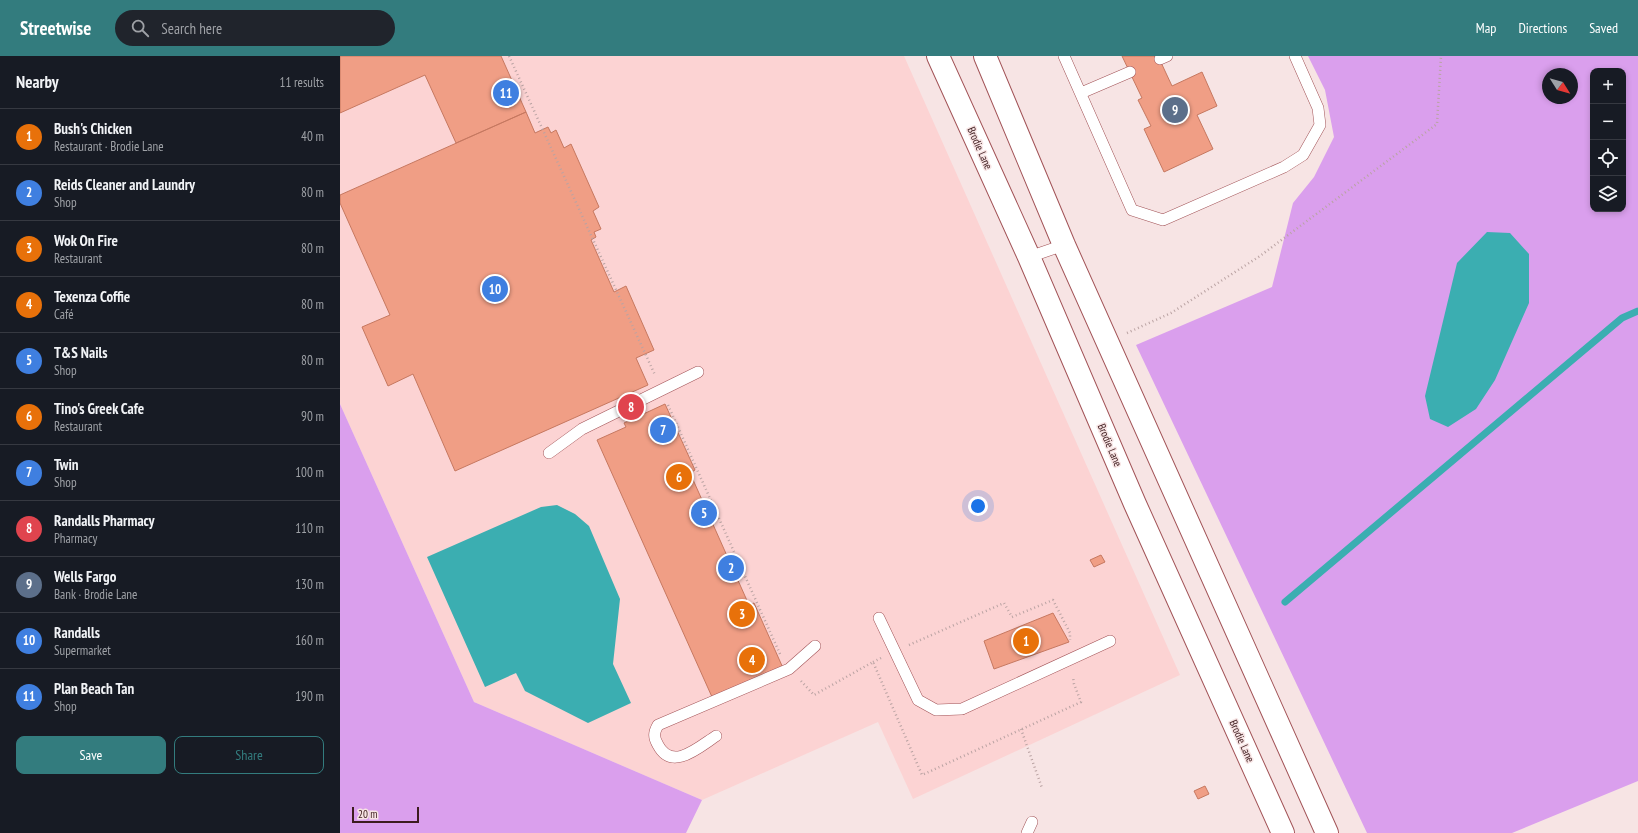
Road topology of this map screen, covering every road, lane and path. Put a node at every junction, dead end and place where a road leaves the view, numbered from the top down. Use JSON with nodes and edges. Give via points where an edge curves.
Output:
{"nodes":[{"id":1,"x":509,"y":56,"type":"edge"},
{"id":2,"x":938,"y":56,"type":"edge"},
{"id":3,"x":985,"y":56,"type":"edge"},
{"id":4,"x":1064,"y":56,"type":"edge"},
{"id":5,"x":1295,"y":56,"type":"edge"},
{"id":6,"x":1442,"y":56,"type":"edge"},
{"id":7,"x":1130,"y":72,"type":"dead end"},
{"id":8,"x":1081,"y":93,"type":"junction"},
{"id":9,"x":1064,"y":244,"type":"junction"},
{"id":10,"x":1029,"y":257,"type":"junction"},
{"id":11,"x":1127,"y":334,"type":"dead end"},
{"id":12,"x":698,"y":372,"type":"dead end"},
{"id":13,"x":662,"y":390,"type":"junction"},
{"id":14,"x":549,"y":453,"type":"dead end"},
{"id":15,"x":879,"y":618,"type":"dead end"},
{"id":16,"x":1110,"y":641,"type":"dead end"},
{"id":17,"x":815,"y":646,"type":"dead end"},
{"id":18,"x":896,"y":652,"type":"junction"},
{"id":19,"x":1072,"y":659,"type":"junction"},
{"id":20,"x":872,"y":662,"type":"junction"},
{"id":21,"x":789,"y":669,"type":"junction"},
{"id":22,"x":1021,"y":729,"type":"junction"},
{"id":23,"x":716,"y":736,"type":"dead end"},
{"id":24,"x":1042,"y":788,"type":"dead end"},
{"id":25,"x":1032,"y":822,"type":"dead end"},
{"id":26,"x":1027,"y":833,"type":"edge"},
{"id":27,"x":1283,"y":833,"type":"edge"},
{"id":28,"x":1327,"y":833,"type":"edge"}],
"edges":[{"from":1,"to":13,"type":"path"},
{"from":2,"to":10,"type":"main road","name":"Brodie Lane"},
{"from":3,"to":9,"type":"main road"},
{"from":4,"to":8,"type":"lane"},
{"from":5,"to":8,"type":"lane","via":[[1318,108],[1320,125],[1303,155],[1284,167],[1163,220],[1132,210]]},
{"from":6,"to":11,"type":"path","via":[[1437,124],[1260,256],[1171,312]]},
{"from":7,"to":8,"type":"lane"},
{"from":9,"to":10,"type":"lane"},
{"from":9,"to":28,"type":"main road"},
{"from":10,"to":27,"type":"main road","name":"Brodie Lane","via":[[1135,504]]},
{"from":12,"to":13,"type":"lane"},
{"from":13,"to":14,"type":"lane","via":[[582,429]]},
{"from":13,"to":21,"type":"path"},
{"from":15,"to":18,"type":"lane"},
{"from":16,"to":19,"type":"lane"},
{"from":17,"to":21,"type":"lane"},
{"from":18,"to":19,"type":"lane","via":[[918,700],[936,710],[962,709]]},
{"from":18,"to":19,"type":"path","via":[[1004,603],[1012,617],[1053,600],[1070,633]]},
{"from":18,"to":20,"type":"path"},
{"from":19,"to":22,"type":"path","via":[[1074,684],[1080,702]]},
{"from":20,"to":21,"type":"path","via":[[814,695]]},
{"from":20,"to":22,"type":"path","via":[[922,775]]},
{"from":21,"to":23,"type":"lane","via":[[658,725],[654,732],[663,753],[674,758],[684,757]]},
{"from":22,"to":24,"type":"path"},
{"from":25,"to":26,"type":"lane"}]}
